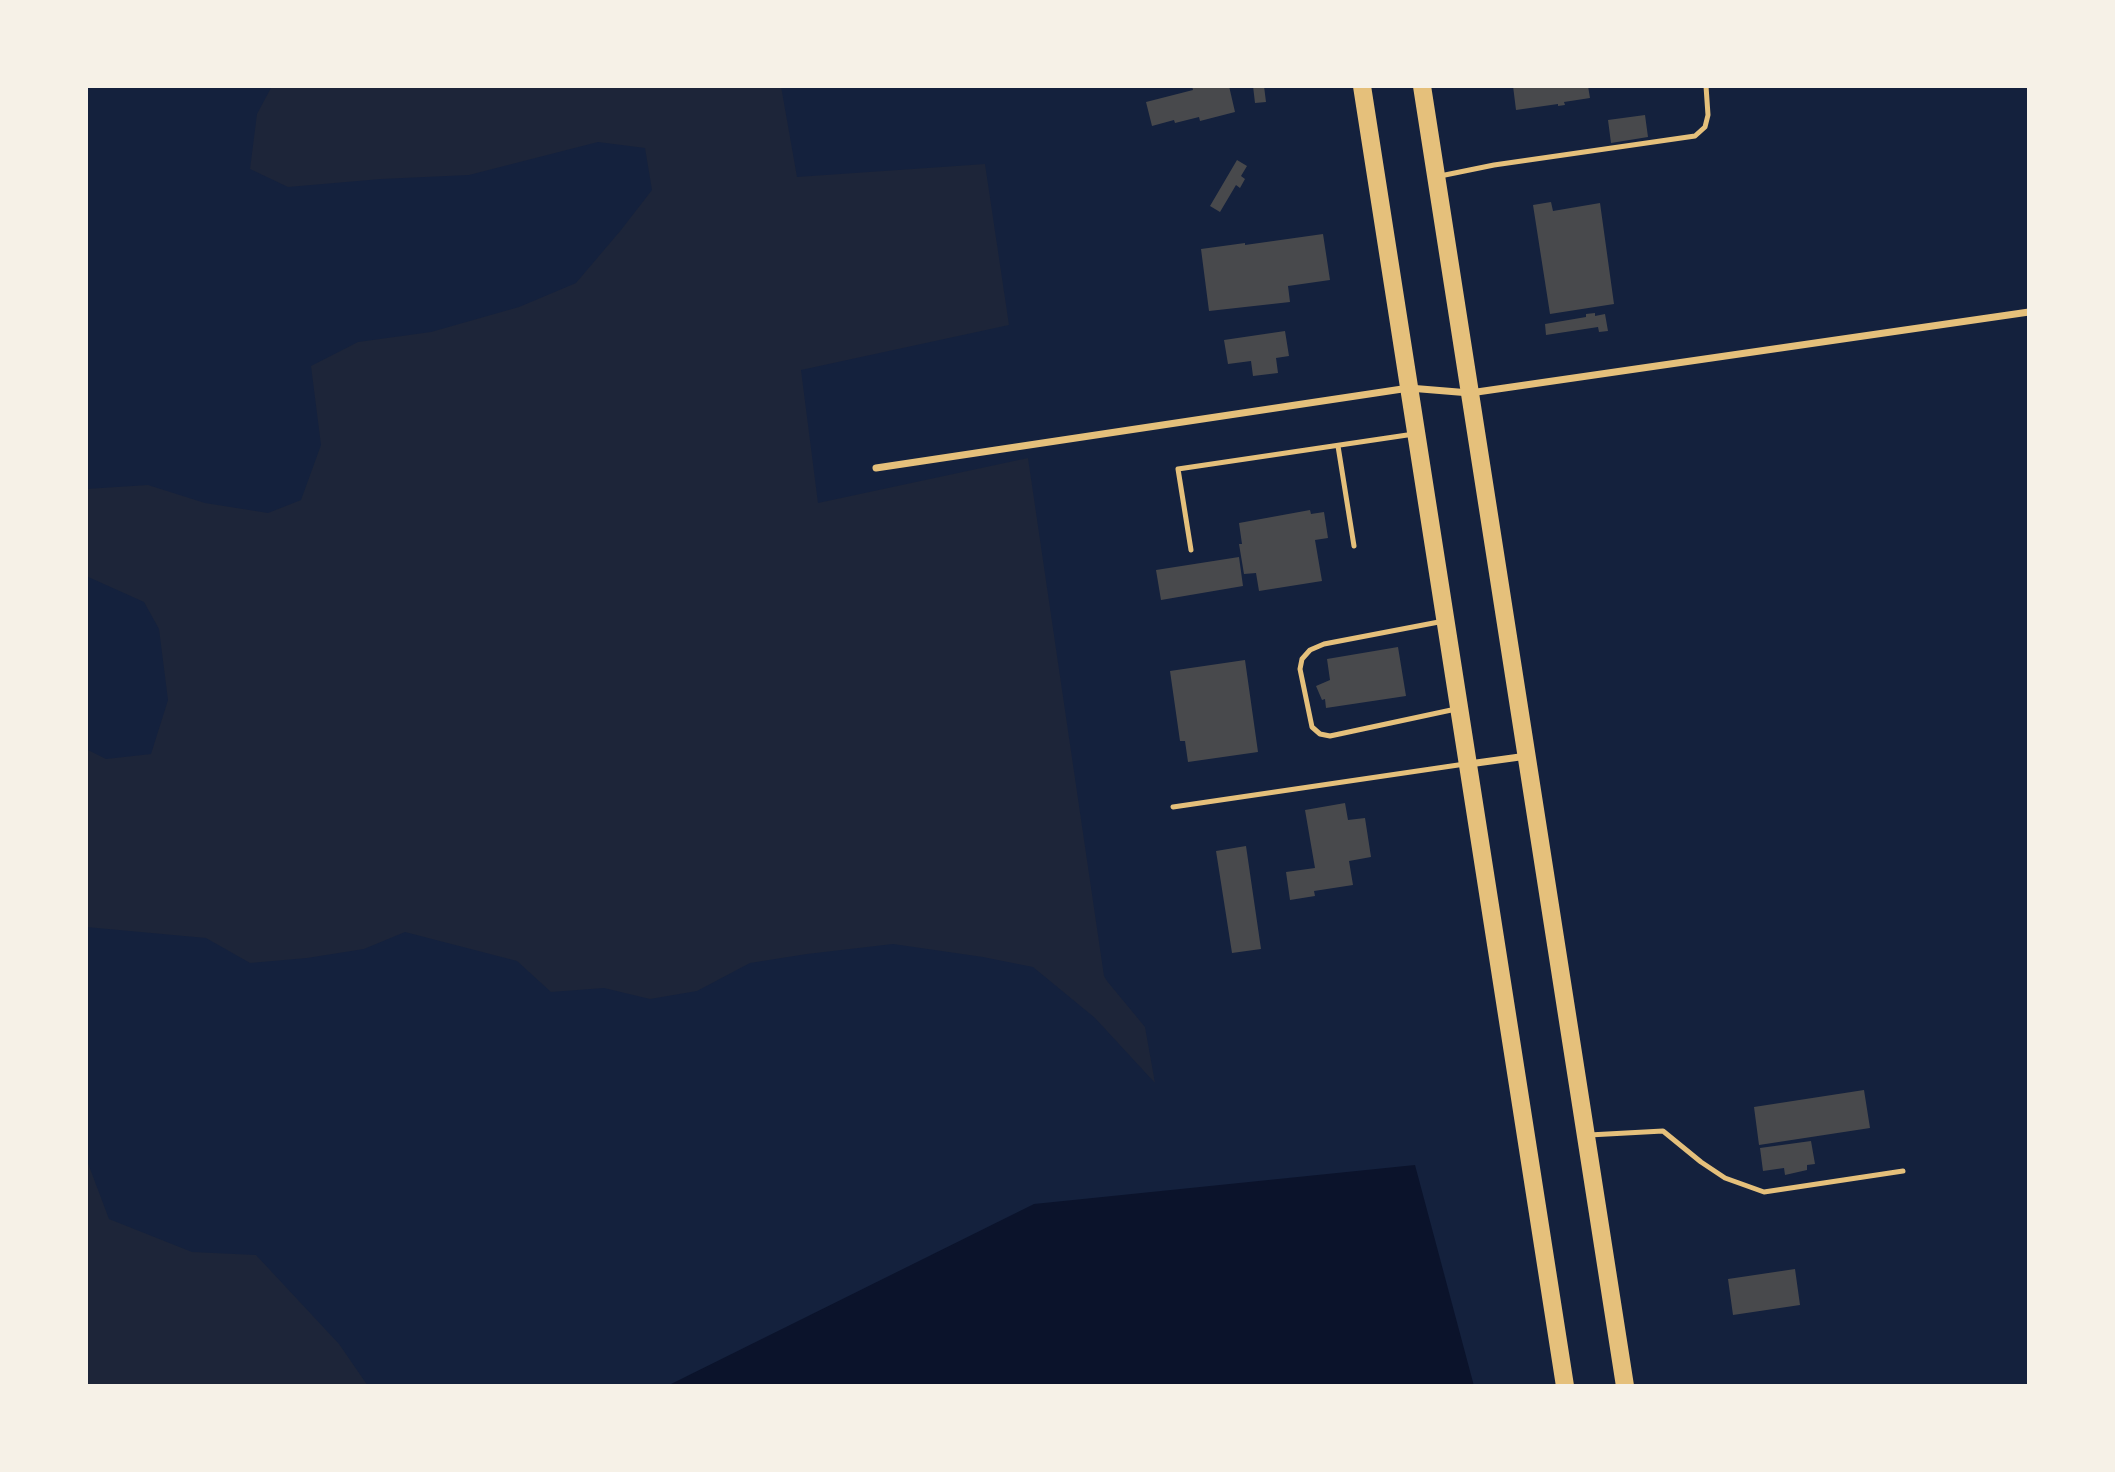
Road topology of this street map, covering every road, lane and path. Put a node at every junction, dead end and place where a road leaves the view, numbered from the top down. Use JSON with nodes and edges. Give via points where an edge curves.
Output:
{"nodes":[{"id":1,"x":1363,"y":86,"type":"edge"},
{"id":2,"x":1422,"y":86,"type":"edge"},
{"id":3,"x":1706,"y":86,"type":"edge"},
{"id":4,"x":1436,"y":176,"type":"junction"},
{"id":5,"x":2029,"y":312,"type":"edge"},
{"id":6,"x":1409,"y":388,"type":"junction"},
{"id":7,"x":1470,"y":393,"type":"junction"},
{"id":8,"x":1417,"y":434,"type":"junction"},
{"id":9,"x":1338,"y":446,"type":"junction"},
{"id":10,"x":876,"y":468,"type":"dead end"},
{"id":11,"x":1353,"y":545,"type":"dead end"},
{"id":12,"x":1191,"y":550,"type":"dead end"},
{"id":13,"x":1446,"y":621,"type":"junction"},
{"id":14,"x":1459,"y":709,"type":"junction"},
{"id":15,"x":1527,"y":756,"type":"junction"},
{"id":16,"x":1468,"y":764,"type":"junction"},
{"id":17,"x":1173,"y":807,"type":"dead end"},
{"id":18,"x":1586,"y":1135,"type":"junction"},
{"id":19,"x":1903,"y":1171,"type":"dead end"},
{"id":20,"x":1565,"y":1386,"type":"edge"},
{"id":21,"x":1625,"y":1386,"type":"edge"}],
"edges":[{"from":1,"to":6,"type":"main road"},
{"from":2,"to":4,"type":"main road"},
{"from":3,"to":4,"type":"lane","via":[[1708,115],[1705,127],[1695,136]]},
{"from":4,"to":7,"type":"main road"},
{"from":5,"to":7,"type":"street"},
{"from":6,"to":7,"type":"street"},
{"from":6,"to":8,"type":"main road"},
{"from":6,"to":10,"type":"street"},
{"from":7,"to":15,"type":"main road"},
{"from":8,"to":9,"type":"lane"},
{"from":8,"to":13,"type":"main road"},
{"from":9,"to":11,"type":"lane"},
{"from":9,"to":12,"type":"lane","via":[[1178,468]]},
{"from":13,"to":14,"type":"main road"},
{"from":13,"to":14,"type":"lane","via":[[1324,644],[1310,650],[1300,669],[1312,727],[1320,734],[1330,736]]},
{"from":14,"to":16,"type":"main road"},
{"from":15,"to":16,"type":"street"},
{"from":15,"to":18,"type":"main road"},
{"from":16,"to":17,"type":"lane"},
{"from":16,"to":20,"type":"main road"},
{"from":18,"to":19,"type":"lane","via":[[1663,1131],[1725,1178],[1764,1192]]},
{"from":18,"to":21,"type":"main road"}]}
